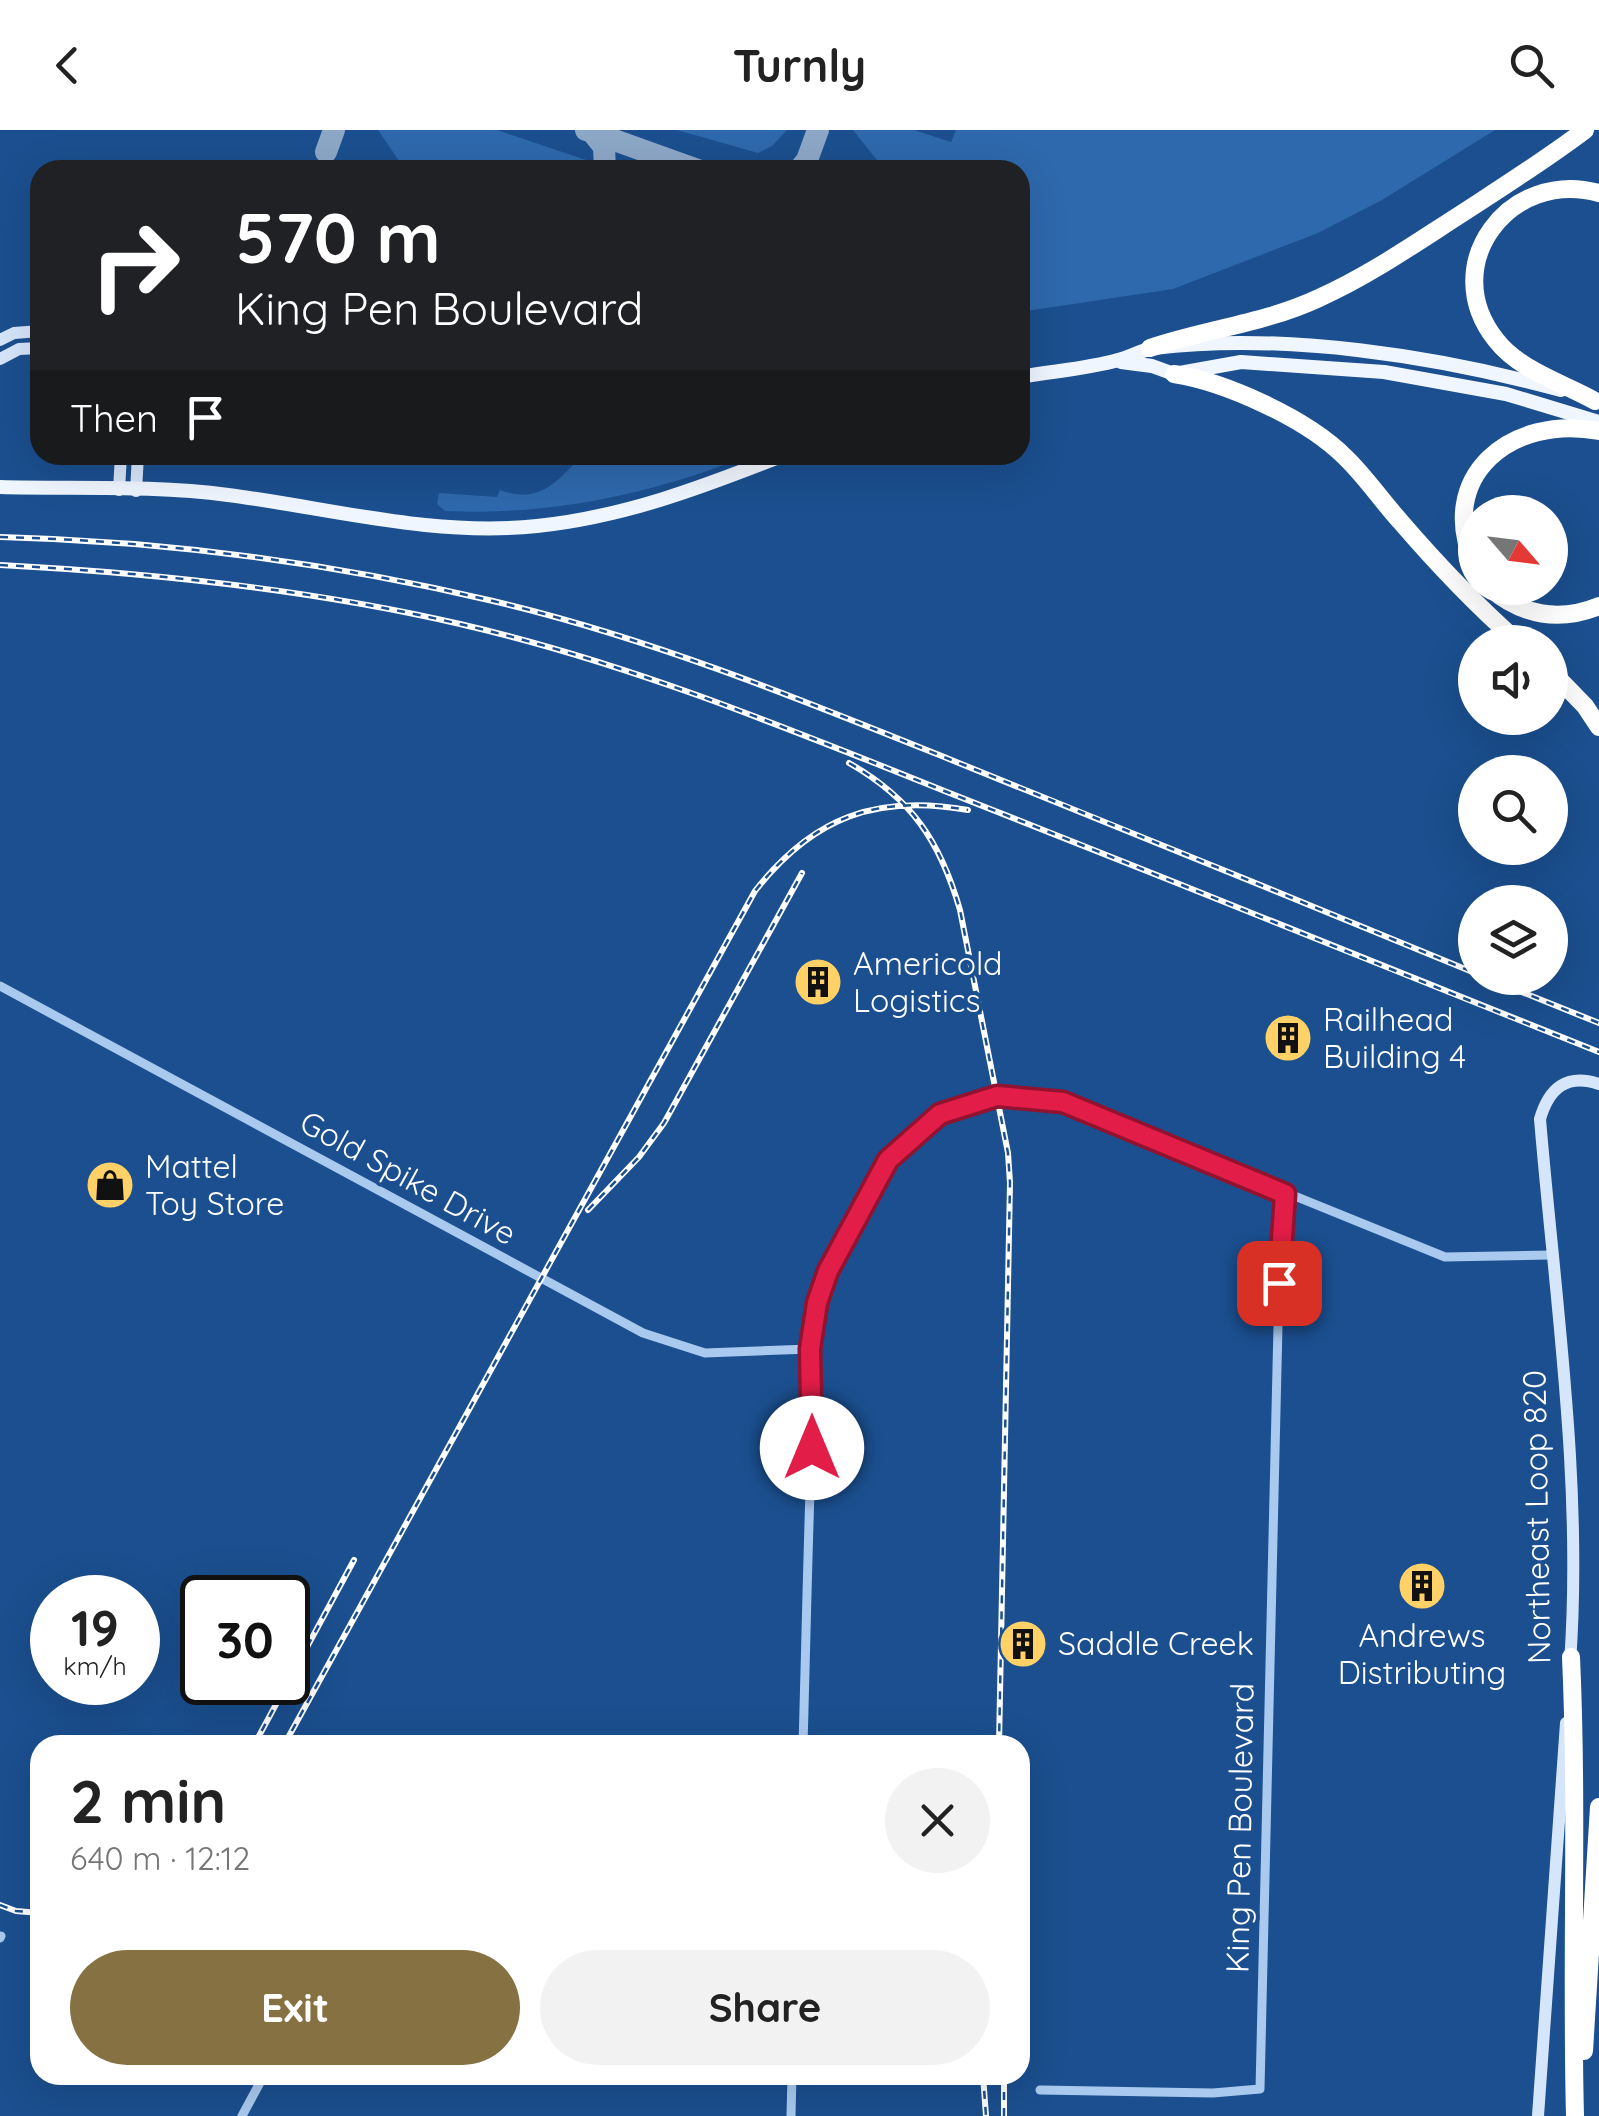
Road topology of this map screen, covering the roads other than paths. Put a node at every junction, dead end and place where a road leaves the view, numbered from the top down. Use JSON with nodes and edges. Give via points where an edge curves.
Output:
{"nodes":[{"id":1,"x":1585,"y":130,"type":"edge"},
{"id":2,"x":1599,"y":193,"type":"edge"},
{"id":3,"x":30,"y":332,"type":"edge"},
{"id":4,"x":0,"y":340,"type":"edge"},
{"id":5,"x":30,"y":348,"type":"edge"},
{"id":6,"x":1150,"y":348,"type":"junction"},
{"id":7,"x":0,"y":359,"type":"edge"},
{"id":8,"x":1115,"y":361,"type":"junction"},
{"id":9,"x":1174,"y":374,"type":"junction"},
{"id":10,"x":1030,"y":375,"type":"edge"},
{"id":11,"x":1597,"y":402,"type":"edge"},
{"id":12,"x":1599,"y":422,"type":"edge"},
{"id":13,"x":1599,"y":431,"type":"edge"},
{"id":14,"x":121,"y":465,"type":"edge"},
{"id":15,"x":137,"y":465,"type":"edge"},
{"id":16,"x":756,"y":465,"type":"edge"},
{"id":17,"x":0,"y":487,"type":"edge"},
{"id":18,"x":119,"y":490,"type":"junction"},
{"id":19,"x":136,"y":490,"type":"junction"},
{"id":20,"x":1469,"y":495,"type":"edge"},
{"id":21,"x":1516,"y":605,"type":"edge"},
{"id":22,"x":1599,"y":606,"type":"edge"},
{"id":23,"x":1500,"y":625,"type":"edge"},
{"id":24,"x":1568,"y":688,"type":"edge"},
{"id":25,"x":1599,"y":727,"type":"edge"},
{"id":26,"x":0,"y":986,"type":"edge"},
{"id":27,"x":1599,"y":1084,"type":"edge"},
{"id":28,"x":1285,"y":1194,"type":"junction"},
{"id":29,"x":1552,"y":1254,"type":"junction"},
{"id":30,"x":810,"y":1349,"type":"junction"},
{"id":31,"x":1570,"y":1657,"type":"junction"},
{"id":32,"x":802,"y":1735,"type":"edge"},
{"id":33,"x":1599,"y":1807,"type":"edge"},
{"id":34,"x":259,"y":2085,"type":"edge"},
{"id":35,"x":792,"y":2085,"type":"edge"},
{"id":36,"x":1040,"y":2090,"type":"dead end"},
{"id":37,"x":242,"y":2116,"type":"edge"},
{"id":38,"x":792,"y":2116,"type":"edge"},
{"id":39,"x":1538,"y":2116,"type":"edge"},
{"id":40,"x":1577,"y":2116,"type":"edge"}],
"edges":[{"from":1,"to":6,"type":"highway","via":[[1395,257],[1319,298]]},
{"from":2,"to":11,"type":"highway","via":[[1545,191],[1514,205],[1486,237],[1475,273],[1479,308],[1502,347]]},
{"from":3,"to":4,"type":"street"},
{"from":5,"to":7,"type":"street"},
{"from":6,"to":8,"type":"main road"},
{"from":6,"to":11,"type":"main road","via":[[1287,346],[1397,354]]},
{"from":8,"to":9,"type":"main road"},
{"from":8,"to":10,"type":"main road"},
{"from":9,"to":12,"type":"main road","via":[[1241,362],[1384,372],[1506,394]]},
{"from":9,"to":23,"type":"highway","via":[[1254,400],[1332,446]]},
{"from":13,"to":20,"type":"highway","via":[[1549,428],[1507,443],[1482,465]]},
{"from":14,"to":18,"type":"street"},
{"from":15,"to":19,"type":"street"},
{"from":16,"to":19,"type":"main road","via":[[625,512],[508,528],[412,525],[224,494]]},
{"from":17,"to":18,"type":"main road"},
{"from":18,"to":19,"type":"main road"},
{"from":21,"to":22,"type":"highway","via":[[1562,616]]},
{"from":24,"to":25,"type":"highway"},
{"from":26,"to":30,"type":"street","name":"Gold Spike Drive","via":[[644,1333],[705,1354]]},
{"from":27,"to":29,"type":"street","name":"Northeast Loop 820","via":[[1571,1079],[1557,1086],[1540,1119]]},
{"from":28,"to":29,"type":"street","via":[[1445,1257]]},
{"from":28,"to":30,"type":"street","via":[[1063,1102],[997,1096],[963,1106],[940,1114],[888,1160],[828,1271]]},
{"from":28,"to":36,"type":"street","name":"King Pen Boulevard","via":[[1260,2088]]},
{"from":29,"to":31,"type":"street","name":"Northeast Loop 820","via":[[1568,1430]]},
{"from":30,"to":32,"type":"street"},
{"from":31,"to":39,"type":"street","name":"Northeast Loop 820"},
{"from":31,"to":40,"type":"highway"},
{"from":33,"to":40,"type":"highway"},
{"from":34,"to":37,"type":"street"},
{"from":35,"to":38,"type":"street"}]}
